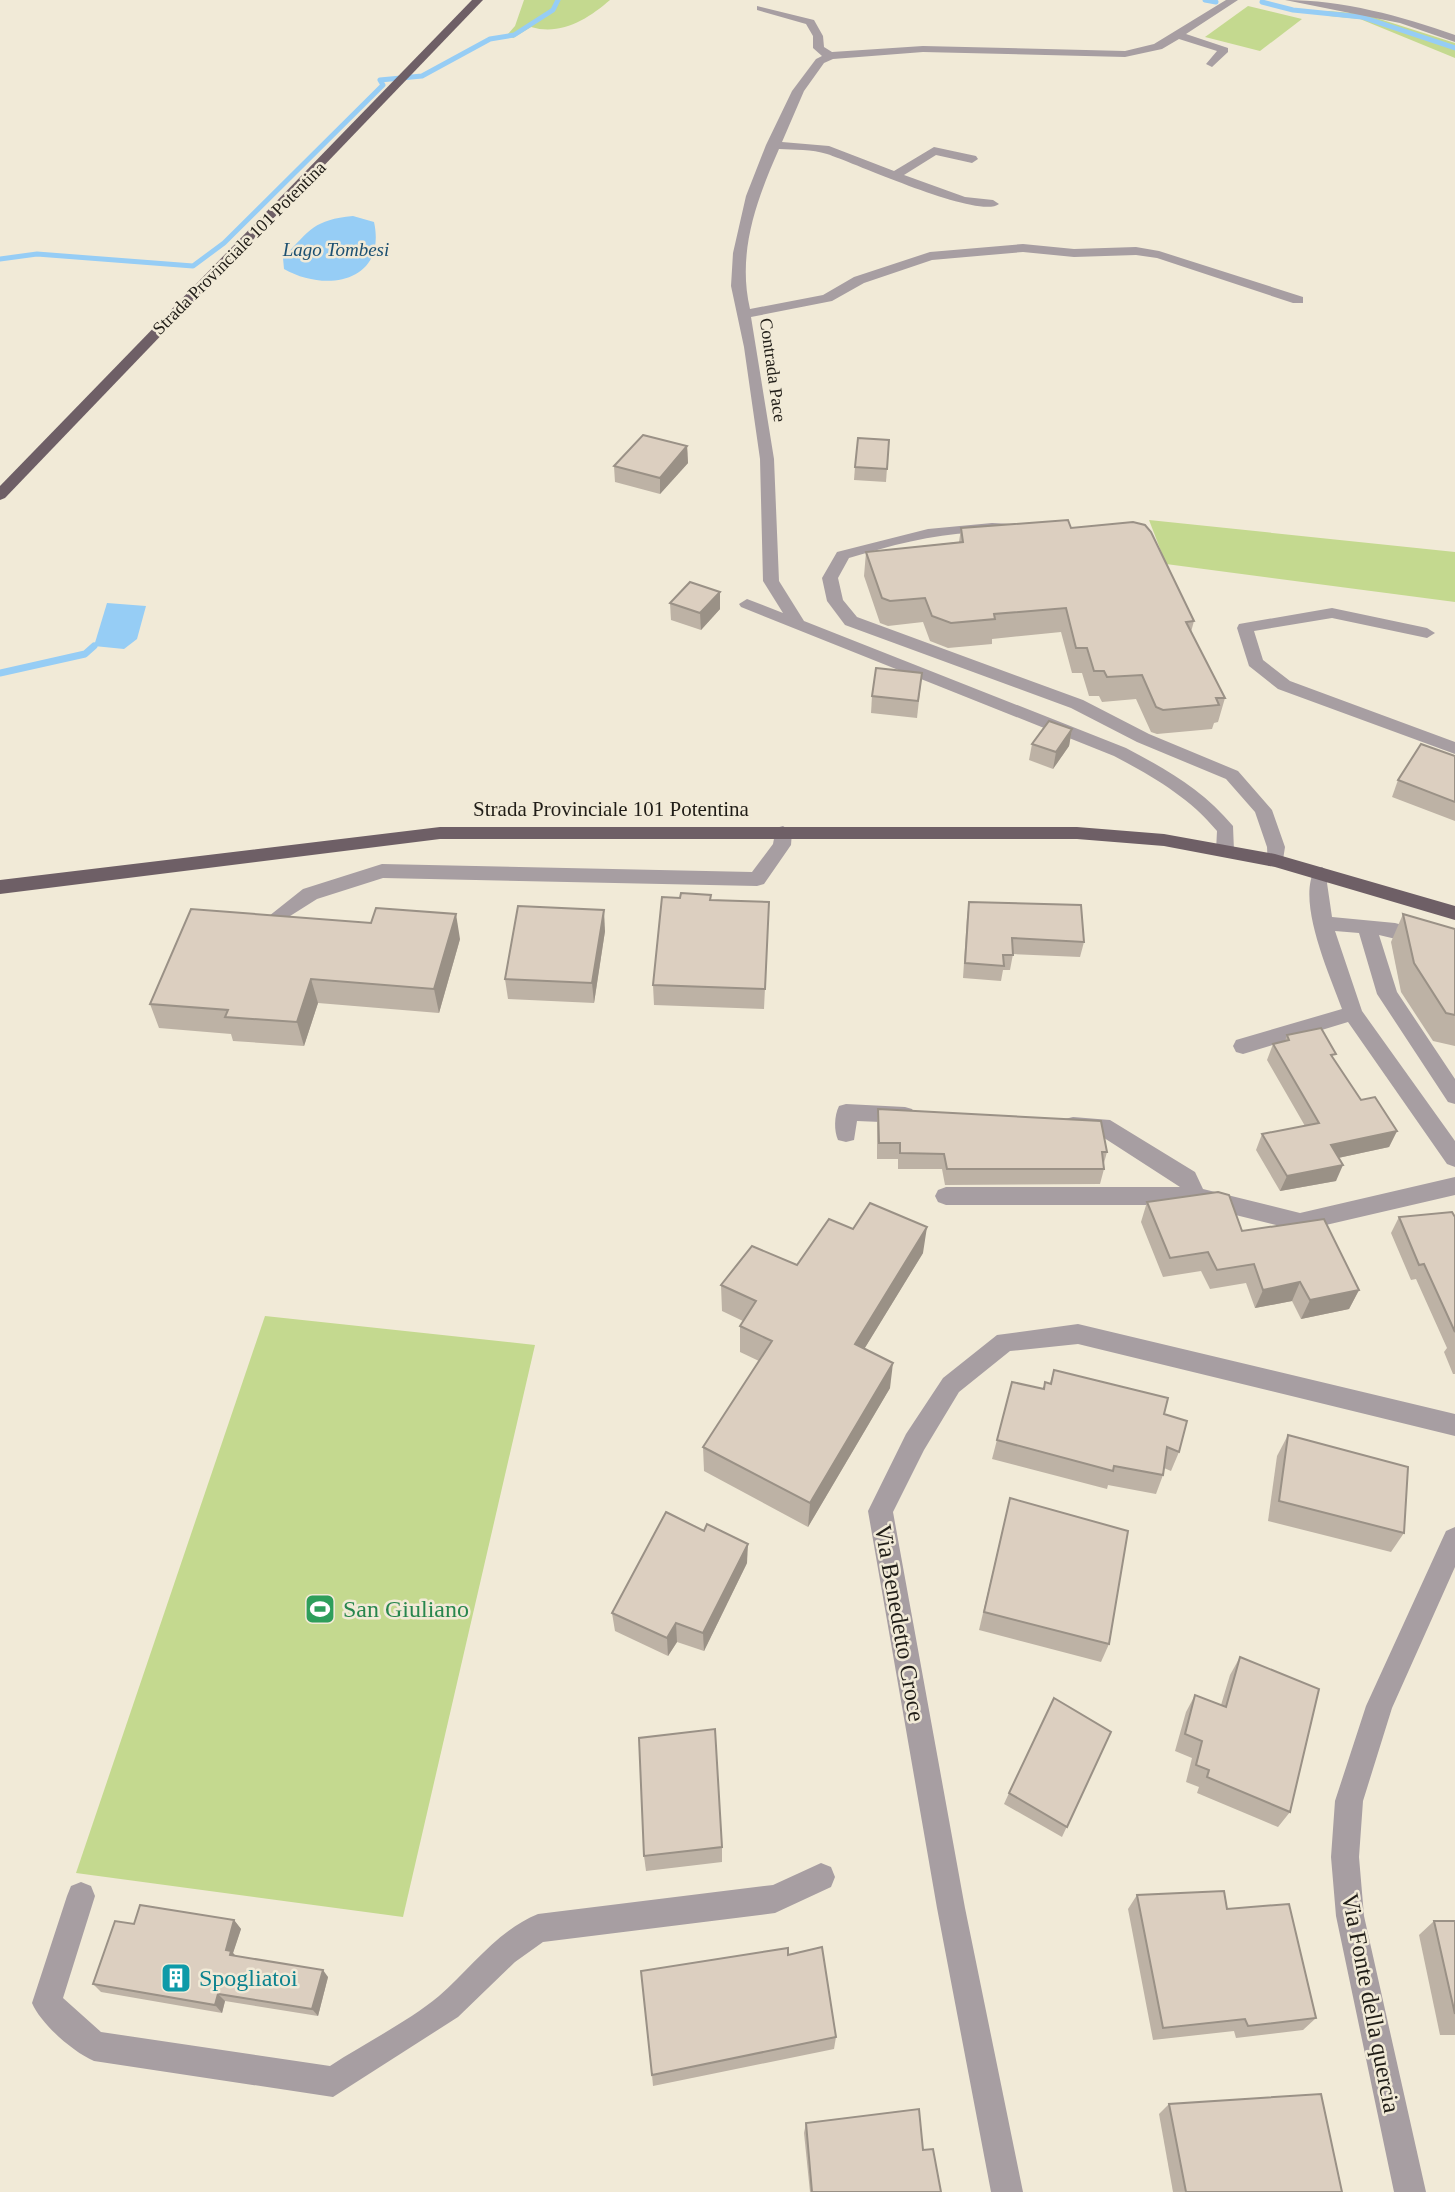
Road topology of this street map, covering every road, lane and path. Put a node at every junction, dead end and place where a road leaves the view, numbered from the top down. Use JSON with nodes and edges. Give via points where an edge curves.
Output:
{"nodes":[{"id":1,"x":478,"y":0,"type":"edge"},
{"id":2,"x":1290,"y":0,"type":"edge"},
{"id":3,"x":1230,"y":2,"type":"edge"},
{"id":4,"x":761,"y":8,"type":"dead end"},
{"id":5,"x":1179,"y":35,"type":"junction"},
{"id":6,"x":1455,"y":39,"type":"edge"},
{"id":7,"x":830,"y":56,"type":"junction"},
{"id":8,"x":1212,"y":64,"type":"dead end"},
{"id":9,"x":772,"y":145,"type":"junction"},
{"id":10,"x":972,"y":159,"type":"dead end"},
{"id":11,"x":897,"y":174,"type":"junction"},
{"id":12,"x":993,"y":204,"type":"dead end"},
{"id":13,"x":1298,"y":300,"type":"dead end"},
{"id":14,"x":745,"y":314,"type":"junction"},
{"id":15,"x":0,"y":495,"type":"edge"},
{"id":16,"x":1035,"y":531,"type":"edge"},
{"id":17,"x":747,"y":604,"type":"dead end"},
{"id":18,"x":798,"y":624,"type":"junction"},
{"id":19,"x":1427,"y":633,"type":"dead end"},
{"id":20,"x":1455,"y":748,"type":"edge"},
{"id":21,"x":783,"y":832,"type":"junction"},
{"id":22,"x":1225,"y":851,"type":"junction"},
{"id":23,"x":1275,"y":861,"type":"junction"},
{"id":24,"x":1322,"y":874,"type":"junction"},
{"id":25,"x":0,"y":887,"type":"edge"},
{"id":26,"x":1455,"y":913,"type":"edge"},
{"id":27,"x":279,"y":916,"type":"edge"},
{"id":28,"x":1323,"y":923,"type":"junction"},
{"id":29,"x":1367,"y":927,"type":"junction"},
{"id":30,"x":1455,"y":946,"type":"edge"},
{"id":31,"x":1353,"y":1013,"type":"junction"},
{"id":32,"x":1243,"y":1046,"type":"dead end"},
{"id":33,"x":1455,"y":1096,"type":"edge"},
{"id":34,"x":927,"y":1116,"type":"edge"},
{"id":35,"x":1048,"y":1123,"type":"edge"},
{"id":36,"x":846,"y":1135,"type":"dead end"},
{"id":37,"x":1455,"y":1158,"type":"edge"},
{"id":38,"x":1455,"y":1186,"type":"edge"},
{"id":39,"x":946,"y":1196,"type":"dead end"},
{"id":40,"x":1195,"y":1196,"type":"junction"},
{"id":41,"x":1455,"y":1425,"type":"edge"},
{"id":42,"x":1455,"y":1539,"type":"edge"},
{"id":43,"x":821,"y":1877,"type":"dead end"},
{"id":44,"x":81,"y":1896,"type":"dead end"},
{"id":45,"x":1007,"y":2192,"type":"edge"},
{"id":46,"x":1410,"y":2192,"type":"edge"}],
"edges":[{"from":1,"to":15,"type":"main road","name":"Strada Provinciale 101 Potentina"},
{"from":2,"to":6,"type":"street","via":[[1402,20]]},
{"from":3,"to":5,"type":"street"},
{"from":4,"to":7,"type":"street","via":[[810,22],[819,48]]},
{"from":5,"to":7,"type":"street","via":[[1158,47],[1104,56],[901,49]]},
{"from":5,"to":8,"type":"street","via":[[1224,50]]},
{"from":7,"to":9,"type":"street","name":"Contrada Pace","via":[[809,74]]},
{"from":9,"to":11,"type":"street","via":[[825,149]]},
{"from":9,"to":14,"type":"street","name":"Contrada Pace","via":[[752,196],[739,253],[738,286]]},
{"from":10,"to":11,"type":"street","via":[[933,151]]},
{"from":11,"to":12,"type":"street","via":[[962,201]]},
{"from":13,"to":14,"type":"street","via":[[1159,255],[1023,248],[930,256],[859,280],[827,298]]},
{"from":14,"to":18,"type":"street","name":"Contrada Pace","via":[[767,459],[771,581]]},
{"from":16,"to":23,"type":"street","via":[[981,525],[886,542],[843,555],[831,578],[835,601],[851,621],[1077,704],[1232,775],[1263,810],[1276,847]]},
{"from":17,"to":18,"type":"street"},
{"from":18,"to":22,"type":"street","via":[[1120,751],[1209,808],[1226,830]]},
{"from":19,"to":20,"type":"street","via":[[1332,613],[1245,628],[1255,662],[1284,685]]},
{"from":21,"to":22,"type":"main road","name":"Strada Provinciale 101 Potentina","via":[[1077,833],[1164,840]]},
{"from":21,"to":25,"type":"main road","name":"Strada Provinciale 101 Potentina","via":[[440,833]]},
{"from":21,"to":27,"type":"street","via":[[782,845],[757,879],[382,871],[310,894]]},
{"from":22,"to":23,"type":"main road","name":"Strada Provinciale 101 Potentina"},
{"from":23,"to":24,"type":"main road","name":"Strada Provinciale 101 Potentina"},
{"from":24,"to":26,"type":"main road","name":"Strada Provinciale 101 Potentina"},
{"from":24,"to":28,"type":"street","via":[[1318,883]]},
{"from":28,"to":29,"type":"street"},
{"from":28,"to":31,"type":"street"},
{"from":29,"to":30,"type":"street"},
{"from":29,"to":33,"type":"street","via":[[1387,994]]},
{"from":31,"to":32,"type":"street"},
{"from":31,"to":37,"type":"street"},
{"from":34,"to":36,"type":"street","via":[[846,1112]]},
{"from":35,"to":40,"type":"street","via":[[1102,1126],[1187,1178]]},
{"from":38,"to":40,"type":"street","via":[[1300,1222]]},
{"from":39,"to":40,"type":"street"},
{"from":41,"to":45,"type":"street","name":"Via Benedetto Croce","via":[[1078,1334],[1005,1342],[951,1385],[915,1442],[880,1511]]},
{"from":42,"to":46,"type":"street","name":"Via Fonte della quercia","via":[[1379,1706],[1349,1801],[1345,1857],[1350,1916]]},
{"from":43,"to":44,"type":"street","via":[[775,1899],[538,1928],[505,1952],[449,2007],[333,2082],[93,2046],[47,2003]]}]}
